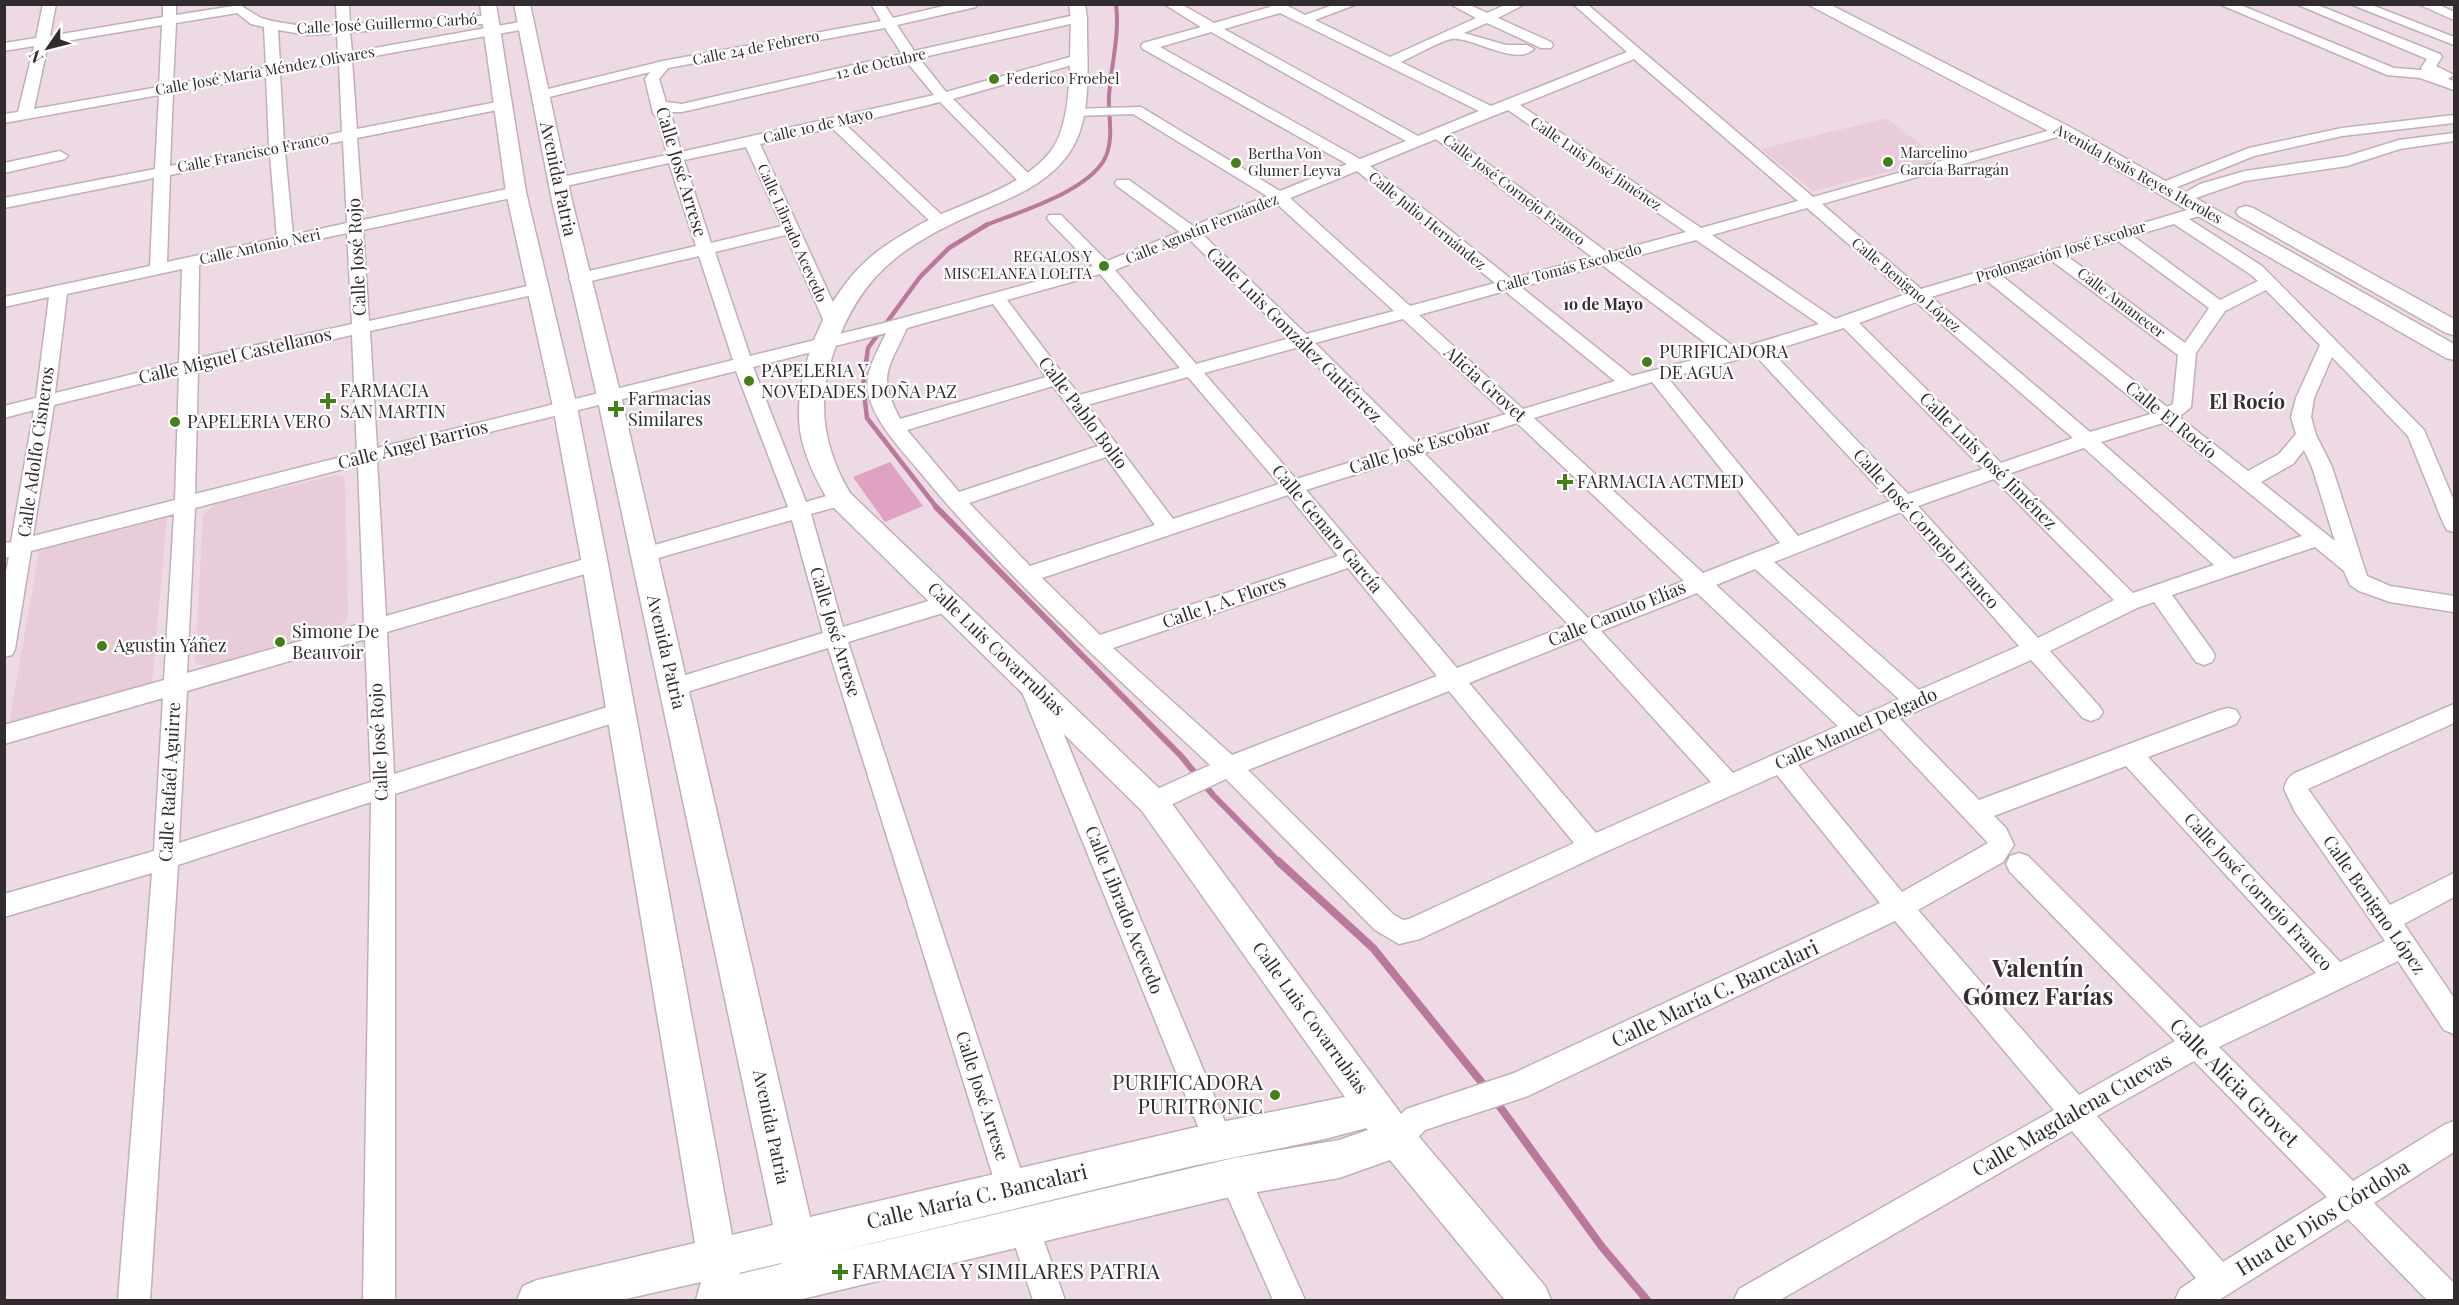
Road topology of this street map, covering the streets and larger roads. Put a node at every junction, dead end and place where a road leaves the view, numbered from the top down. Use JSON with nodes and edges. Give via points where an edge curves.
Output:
{"nodes":[{"id":1,"x":50,"y":4,"type":"edge"},
{"id":2,"x":170,"y":4,"type":"edge"},
{"id":3,"x":357,"y":4,"type":"edge"},
{"id":4,"x":877,"y":4,"type":"edge"},
{"id":5,"x":971,"y":4,"type":"edge"},
{"id":6,"x":1170,"y":4,"type":"edge"},
{"id":7,"x":1351,"y":4,"type":"edge"},
{"id":8,"x":1456,"y":4,"type":"edge"},
{"id":9,"x":1519,"y":4,"type":"edge"},
{"id":10,"x":1579,"y":4,"type":"edge"},
{"id":11,"x":1815,"y":4,"type":"edge"},
{"id":12,"x":1844,"y":4,"type":"edge"},
{"id":13,"x":2225,"y":4,"type":"edge"},
{"id":14,"x":2302,"y":4,"type":"edge"},
{"id":15,"x":2356,"y":4,"type":"edge"},
{"id":16,"x":2373,"y":4,"type":"edge"},
{"id":17,"x":2424,"y":4,"type":"edge"},
{"id":18,"x":343,"y":6,"type":"edge"},
{"id":19,"x":1277,"y":6,"type":"edge"},
{"id":20,"x":239,"y":7,"type":"edge"},
{"id":21,"x":1078,"y":11,"type":"edge"},
{"id":22,"x":524,"y":15,"type":"edge"},
{"id":23,"x":2454,"y":16,"type":"edge"},
{"id":24,"x":490,"y":18,"type":"edge"},
{"id":25,"x":1486,"y":18,"type":"junction"},
{"id":26,"x":1304,"y":19,"type":"junction"},
{"id":27,"x":169,"y":21,"type":"junction"},
{"id":28,"x":889,"y":23,"type":"junction"},
{"id":29,"x":271,"y":26,"type":"junction"},
{"id":30,"x":1211,"y":28,"type":"junction"},
{"id":31,"x":344,"y":29,"type":"junction"},
{"id":32,"x":1452,"y":34,"type":"junction"},
{"id":33,"x":2454,"y":34,"type":"edge"},
{"id":34,"x":42,"y":41,"type":"junction"},
{"id":35,"x":2454,"y":42,"type":"edge"},
{"id":36,"x":1546,"y":45,"type":"dead end"},
{"id":37,"x":4,"y":47,"type":"edge"},
{"id":38,"x":1527,"y":49,"type":"dead end"},
{"id":39,"x":1636,"y":53,"type":"junction"},
{"id":40,"x":345,"y":57,"type":"junction"},
{"id":41,"x":911,"y":58,"type":"junction"},
{"id":42,"x":1077,"y":59,"type":"junction"},
{"id":43,"x":1389,"y":62,"type":"junction"},
{"id":44,"x":663,"y":65,"type":"junction"},
{"id":45,"x":273,"y":70,"type":"junction"},
{"id":46,"x":627,"y":74,"type":"junction"},
{"id":47,"x":2454,"y":78,"type":"edge"},
{"id":48,"x":652,"y":79,"type":"junction"},
{"id":49,"x":2454,"y":86,"type":"edge"},
{"id":50,"x":167,"y":88,"type":"junction"},
{"id":51,"x":541,"y":95,"type":"junction"},
{"id":52,"x":943,"y":97,"type":"junction"},
{"id":53,"x":1509,"y":104,"type":"junction"},
{"id":54,"x":502,"y":105,"type":"junction"},
{"id":55,"x":1082,"y":111,"type":"junction"},
{"id":56,"x":663,"y":112,"type":"junction"},
{"id":57,"x":1491,"y":112,"type":"junction"},
{"id":58,"x":25,"y":115,"type":"junction"},
{"id":59,"x":4,"y":119,"type":"edge"},
{"id":60,"x":2454,"y":120,"type":"edge"},
{"id":61,"x":835,"y":123,"type":"junction"},
{"id":62,"x":2063,"y":131,"type":"junction"},
{"id":63,"x":2342,"y":132,"type":"junction"},
{"id":64,"x":1437,"y":133,"type":"junction"},
{"id":65,"x":351,"y":134,"type":"junction"},
{"id":66,"x":2454,"y":137,"type":"edge"},
{"id":67,"x":751,"y":141,"type":"junction"},
{"id":68,"x":1417,"y":141,"type":"junction"},
{"id":69,"x":277,"y":148,"type":"junction"},
{"id":70,"x":2381,"y":150,"type":"junction"},
{"id":71,"x":60,"y":156,"type":"dead end"},
{"id":72,"x":675,"y":157,"type":"junction"},
{"id":73,"x":1359,"y":165,"type":"junction"},
{"id":74,"x":4,"y":168,"type":"edge"},
{"id":75,"x":164,"y":171,"type":"junction"},
{"id":76,"x":1026,"y":180,"type":"junction"},
{"id":77,"x":557,"y":183,"type":"junction"},
{"id":78,"x":1123,"y":183,"type":"dead end"},
{"id":79,"x":2176,"y":186,"type":"junction"},
{"id":80,"x":516,"y":192,"type":"junction"},
{"id":81,"x":1279,"y":197,"type":"junction"},
{"id":82,"x":4,"y":203,"type":"edge"},
{"id":83,"x":1810,"y":203,"type":"junction"},
{"id":84,"x":1055,"y":218,"type":"dead end"},
{"id":85,"x":940,"y":222,"type":"junction"},
{"id":86,"x":355,"y":226,"type":"junction"},
{"id":87,"x":791,"y":229,"type":"junction"},
{"id":88,"x":1192,"y":232,"type":"junction"},
{"id":89,"x":1698,"y":234,"type":"junction"},
{"id":90,"x":2119,"y":234,"type":"junction"},
{"id":91,"x":285,"y":241,"type":"junction"},
{"id":92,"x":705,"y":250,"type":"junction"},
{"id":93,"x":2054,"y":254,"type":"junction"},
{"id":94,"x":1606,"y":259,"type":"junction"},
{"id":95,"x":190,"y":262,"type":"junction"},
{"id":96,"x":1104,"y":268,"type":"junction"},
{"id":97,"x":158,"y":269,"type":"junction"},
{"id":98,"x":1989,"y":274,"type":"junction"},
{"id":99,"x":578,"y":279,"type":"junction"},
{"id":100,"x":2268,"y":283,"type":"junction"},
{"id":101,"x":1507,"y":285,"type":"junction"},
{"id":102,"x":537,"y":289,"type":"junction"},
{"id":103,"x":58,"y":290,"type":"junction"},
{"id":104,"x":1918,"y":295,"type":"junction"},
{"id":105,"x":997,"y":298,"type":"junction"},
{"id":106,"x":4,"y":302,"type":"edge"},
{"id":107,"x":2218,"y":307,"type":"junction"},
{"id":108,"x":1406,"y":311,"type":"junction"},
{"id":109,"x":1839,"y":323,"type":"junction"},
{"id":110,"x":895,"y":326,"type":"junction"},
{"id":111,"x":361,"y":327,"type":"junction"},
{"id":112,"x":2454,"y":328,"type":"edge"},
{"id":113,"x":831,"y":336,"type":"junction"},
{"id":114,"x":1301,"y":339,"type":"junction"},
{"id":115,"x":2328,"y":346,"type":"junction"},
{"id":116,"x":1759,"y":349,"type":"junction"},
{"id":117,"x":2454,"y":352,"type":"edge"},
{"id":118,"x":2187,"y":353,"type":"junction"},
{"id":119,"x":1733,"y":355,"type":"junction"},
{"id":120,"x":742,"y":364,"type":"junction"},
{"id":121,"x":188,"y":366,"type":"junction"},
{"id":122,"x":1191,"y":369,"type":"junction"},
{"id":123,"x":1656,"y":375,"type":"junction"},
{"id":124,"x":1058,"y":380,"type":"junction"},
{"id":125,"x":1629,"y":383,"type":"junction"},
{"id":126,"x":609,"y":396,"type":"junction"},
{"id":127,"x":45,"y":402,"type":"junction"},
{"id":128,"x":1075,"y":402,"type":"junction"},
{"id":129,"x":565,"y":407,"type":"junction"},
{"id":130,"x":4,"y":412,"type":"edge"},
{"id":131,"x":1520,"y":416,"type":"junction"},
{"id":132,"x":2166,"y":416,"type":"junction"},
{"id":133,"x":894,"y":427,"type":"junction"},
{"id":134,"x":2306,"y":435,"type":"junction"},
{"id":135,"x":2087,"y":440,"type":"junction"},
{"id":136,"x":1110,"y":449,"type":"junction"},
{"id":137,"x":1410,"y":450,"type":"junction"},
{"id":138,"x":365,"y":457,"type":"junction"},
{"id":139,"x":1999,"y":471,"type":"junction"},
{"id":140,"x":2246,"y":481,"type":"junction"},
{"id":141,"x":1292,"y":487,"type":"junction"},
{"id":142,"x":840,"y":499,"type":"junction"},
{"id":143,"x":955,"y":501,"type":"junction"},
{"id":144,"x":1904,"y":503,"type":"junction"},
{"id":145,"x":185,"y":506,"type":"junction"},
{"id":146,"x":799,"y":510,"type":"junction"},
{"id":147,"x":2454,"y":525,"type":"edge"},
{"id":148,"x":1168,"y":527,"type":"junction"},
{"id":149,"x":2318,"y":538,"type":"junction"},
{"id":150,"x":1793,"y":545,"type":"junction"},
{"id":151,"x":13,"y":549,"type":"edge"},
{"id":152,"x":644,"y":555,"type":"junction"},
{"id":153,"x":1352,"y":559,"type":"junction"},
{"id":154,"x":1757,"y":560,"type":"junction"},
{"id":155,"x":594,"y":564,"type":"junction"},
{"id":156,"x":2354,"y":567,"type":"junction"},
{"id":157,"x":2232,"y":568,"type":"junction"},
{"id":158,"x":1026,"y":574,"type":"junction"},
{"id":159,"x":1699,"y":581,"type":"junction"},
{"id":160,"x":2159,"y":593,"type":"junction"},
{"id":161,"x":2129,"y":602,"type":"junction"},
{"id":162,"x":948,"y":603,"type":"junction"},
{"id":163,"x":2454,"y":604,"type":"edge"},
{"id":164,"x":1584,"y":627,"type":"junction"},
{"id":165,"x":374,"y":629,"type":"junction"},
{"id":166,"x":835,"y":636,"type":"junction"},
{"id":167,"x":1096,"y":645,"type":"junction"},
{"id":168,"x":4,"y":649,"type":"edge"},
{"id":169,"x":2036,"y":649,"type":"junction"},
{"id":170,"x":2204,"y":656,"type":"dead end"},
{"id":171,"x":1029,"y":680,"type":"junction"},
{"id":172,"x":1455,"y":680,"type":"junction"},
{"id":173,"x":175,"y":686,"type":"junction"},
{"id":174,"x":674,"y":687,"type":"junction"},
{"id":175,"x":1917,"y":702,"type":"junction"},
{"id":176,"x":620,"y":712,"type":"junction"},
{"id":177,"x":2091,"y":712,"type":"dead end"},
{"id":178,"x":2454,"y":714,"type":"edge"},
{"id":179,"x":1884,"y":717,"type":"junction"},
{"id":180,"x":2228,"y":717,"type":"dead end"},
{"id":181,"x":1857,"y":729,"type":"junction"},
{"id":182,"x":4,"y":735,"type":"edge"},
{"id":183,"x":2130,"y":754,"type":"junction"},
{"id":184,"x":1781,"y":762,"type":"junction"},
{"id":185,"x":1225,"y":769,"type":"junction"},
{"id":186,"x":1729,"y":785,"type":"junction"},
{"id":187,"x":383,"y":788,"type":"junction"},
{"id":188,"x":1163,"y":796,"type":"junction"},
{"id":189,"x":1976,"y":812,"type":"junction"},
{"id":190,"x":1592,"y":846,"type":"junction"},
{"id":191,"x":2010,"y":854,"type":"junction"},
{"id":192,"x":166,"y":858,"type":"junction"},
{"id":193,"x":2454,"y":884,"type":"edge"},
{"id":194,"x":4,"y":906,"type":"edge"},
{"id":195,"x":1899,"y":907,"type":"junction"},
{"id":196,"x":2386,"y":920,"type":"junction"},
{"id":197,"x":2403,"y":945,"type":"junction"},
{"id":198,"x":2337,"y":977,"type":"junction"},
{"id":199,"x":2454,"y":1021,"type":"edge"},
{"id":200,"x":2196,"y":1044,"type":"junction"},
{"id":201,"x":1375,"y":1107,"type":"junction"},
{"id":202,"x":2076,"y":1113,"type":"junction"},
{"id":203,"x":1416,"y":1124,"type":"junction"},
{"id":204,"x":2454,"y":1135,"type":"edge"},
{"id":205,"x":1218,"y":1141,"type":"junction"},
{"id":206,"x":1234,"y":1177,"type":"junction"},
{"id":207,"x":1012,"y":1189,"type":"junction"},
{"id":208,"x":2350,"y":1200,"type":"junction"},
{"id":209,"x":1024,"y":1227,"type":"junction"},
{"id":210,"x":797,"y":1240,"type":"junction"},
{"id":211,"x":717,"y":1258,"type":"junction"},
{"id":212,"x":2220,"y":1282,"type":"junction"},
{"id":213,"x":807,"y":1290,"type":"edge"},
{"id":214,"x":134,"y":1300,"type":"edge"},
{"id":215,"x":379,"y":1300,"type":"edge"},
{"id":216,"x":537,"y":1300,"type":"edge"},
{"id":217,"x":721,"y":1300,"type":"edge"},
{"id":218,"x":1049,"y":1300,"type":"edge"},
{"id":219,"x":1289,"y":1300,"type":"edge"},
{"id":220,"x":1531,"y":1300,"type":"edge"},
{"id":221,"x":1750,"y":1300,"type":"edge"},
{"id":222,"x":2191,"y":1300,"type":"edge"},
{"id":223,"x":2448,"y":1300,"type":"edge"}],
"edges":[{"from":1,"to":34,"type":"street"},
{"from":2,"to":27,"type":"street"},
{"from":3,"to":18,"type":"street"},
{"from":4,"to":28,"type":"street"},
{"from":5,"to":28,"type":"street","name":"Calle 24 de Febrero"},
{"from":6,"to":30,"type":"street","name":"Calle José Cornejo Franco"},
{"from":7,"to":26,"type":"street"},
{"from":8,"to":25,"type":"street"},
{"from":9,"to":25,"type":"street"},
{"from":10,"to":39,"type":"street","name":"Calle Benigno López"},
{"from":11,"to":62,"type":"street","name":"Avenida Jesús Reyes Heroles"},
{"from":12,"to":79,"type":"street","name":"Avenida Jesús Reyes Heroles"},
{"from":13,"to":49,"type":"street","via":[[2392,72],[2422,74]]},
{"from":14,"to":47,"type":"street","via":[[2435,57],[2428,68]]},
{"from":15,"to":35,"type":"street"},
{"from":16,"to":33,"type":"street"},
{"from":17,"to":23,"type":"street"},
{"from":18,"to":31,"type":"street","name":"Calle José Rojo"},
{"from":19,"to":26,"type":"street"},
{"from":19,"to":30,"type":"street"},
{"from":20,"to":27,"type":"street","name":"Calle José Guillermo Carbó"},
{"from":20,"to":29,"type":"street","name":"Calle José Guillermo Carbó","via":[[256,21]]},
{"from":21,"to":41,"type":"street","name":"12 de Octubre"},
{"from":21,"to":42,"type":"street","name":"Calle Luis Covarrubias"},
{"from":22,"to":24,"type":"street","name":"Calle José María Méndez Olivares"},
{"from":22,"to":51,"type":"street","name":"Avenida Patria"},
{"from":24,"to":31,"type":"street","name":"Calle José Guillermo Carbó"},
{"from":24,"to":40,"type":"street","name":"Calle José María Méndez Olivares"},
{"from":24,"to":54,"type":"street"},
{"from":25,"to":32,"type":"street"},
{"from":25,"to":36,"type":"street"},
{"from":26,"to":43,"type":"street"},
{"from":27,"to":34,"type":"street","name":"Calle José Guillermo Carbó"},
{"from":27,"to":50,"type":"street"},
{"from":28,"to":41,"type":"street"},
{"from":28,"to":44,"type":"street","name":"Calle 24 de Febrero"},
{"from":29,"to":31,"type":"street","name":"Calle José Guillermo Carbó","via":[[308,31]]},
{"from":29,"to":45,"type":"street"},
{"from":30,"to":68,"type":"street","name":"Calle José Cornejo Franco"},
{"from":30,"to":73,"type":"street","name":"Calle Julio Hernández","via":[[1148,46]]},
{"from":31,"to":40,"type":"street","name":"Calle José Rojo"},
{"from":32,"to":38,"type":"street","via":[[1506,49]]},
{"from":32,"to":43,"type":"street"},
{"from":34,"to":37,"type":"street","name":"Calle José Guillermo Carbó"},
{"from":34,"to":58,"type":"street"},
{"from":39,"to":53,"type":"street","name":"Calle Agustín Fernández"},
{"from":39,"to":83,"type":"street","name":"Calle Benigno López"},
{"from":40,"to":45,"type":"street","name":"Calle José María Méndez Olivares"},
{"from":40,"to":65,"type":"street","name":"Calle José Rojo"},
{"from":41,"to":52,"type":"street"},
{"from":41,"to":56,"type":"street","name":"12 de Octubre"},
{"from":42,"to":52,"type":"street","name":"Calle 10 de Mayo"},
{"from":42,"to":55,"type":"street","name":"Calle Luis Covarrubias"},
{"from":43,"to":57,"type":"street"},
{"from":44,"to":46,"type":"street","name":"Calle 24 de Febrero"},
{"from":44,"to":48,"type":"street"},
{"from":45,"to":50,"type":"street","name":"Calle José María Méndez Olivares"},
{"from":45,"to":69,"type":"street"},
{"from":46,"to":48,"type":"street"},
{"from":46,"to":51,"type":"street","name":"Calle 24 de Febrero"},
{"from":48,"to":56,"type":"street","name":"Calle José Arrese"},
{"from":50,"to":58,"type":"street","name":"Calle José María Méndez Olivares"},
{"from":50,"to":75,"type":"street"},
{"from":51,"to":77,"type":"street","name":"Avenida Patria"},
{"from":52,"to":61,"type":"street","name":"Calle 10 de Mayo"},
{"from":52,"to":76,"type":"street"},
{"from":53,"to":57,"type":"street","name":"Calle Agustín Fernández"},
{"from":53,"to":89,"type":"street","name":"Calle Luis José Jiménez"},
{"from":54,"to":65,"type":"street","name":"Calle Francisco Franco"},
{"from":54,"to":80,"type":"street"},
{"from":55,"to":76,"type":"street","name":"Calle Luis Covarrubias","via":[[1062,149],[1047,166]]},
{"from":55,"to":81,"type":"street","name":"Alicia Grovet","via":[[1136,110]]},
{"from":56,"to":72,"type":"street","name":"Calle José Arrese"},
{"from":57,"to":64,"type":"street","name":"Calle Agustín Fernández"},
{"from":58,"to":59,"type":"street","name":"Calle José María Méndez Olivares"},
{"from":60,"to":63,"type":"street"},
{"from":61,"to":67,"type":"street","name":"Calle 10 de Mayo"},
{"from":61,"to":85,"type":"street"},
{"from":62,"to":79,"type":"street","name":"Avenida Jesús Reyes Heroles"},
{"from":62,"to":83,"type":"street","name":"Calle Tomás Escobedo"},
{"from":63,"to":70,"type":"street"},
{"from":63,"to":79,"type":"street","via":[[2249,153]]},
{"from":64,"to":68,"type":"street","name":"Calle Agustín Fernández"},
{"from":64,"to":94,"type":"street","name":"Calle José Cornejo Franco"},
{"from":65,"to":69,"type":"street","name":"Calle Francisco Franco"},
{"from":65,"to":86,"type":"street","name":"Calle José Rojo"},
{"from":66,"to":70,"type":"street"},
{"from":67,"to":72,"type":"street","name":"Calle 10 de Mayo"},
{"from":67,"to":87,"type":"street","name":"Calle Librado Acevedo"},
{"from":68,"to":73,"type":"street","name":"Calle Agustín Fernández"},
{"from":69,"to":75,"type":"street","name":"Calle Francisco Franco"},
{"from":69,"to":91,"type":"street"},
{"from":70,"to":79,"type":"street","via":[[2349,161]]},
{"from":71,"to":74,"type":"street"},
{"from":72,"to":77,"type":"street","name":"Calle 10 de Mayo"},
{"from":72,"to":92,"type":"street","name":"Calle José Arrese"},
{"from":73,"to":81,"type":"street","name":"Calle Agustín Fernández"},
{"from":73,"to":101,"type":"street","name":"Calle Julio Hernández"},
{"from":75,"to":82,"type":"street","name":"Calle Francisco Franco"},
{"from":75,"to":97,"type":"street"},
{"from":76,"to":85,"type":"street","name":"Calle Luis Covarrubias"},
{"from":77,"to":99,"type":"street","name":"Avenida Patria"},
{"from":78,"to":88,"type":"street","name":"Calle Luis González Gutiérrez"},
{"from":79,"to":90,"type":"street","name":"Prolongación José Escobar"},
{"from":79,"to":100,"type":"street"},
{"from":79,"to":112,"type":"street","name":"Avenida Jesús Reyes Heroles"},
{"from":79,"to":117,"type":"street","name":"Avenida Jesús Reyes Heroles","via":[[2204,210]]},
{"from":80,"to":86,"type":"street","name":"Calle Antonio Neri"},
{"from":80,"to":102,"type":"street"},
{"from":81,"to":88,"type":"street","name":"Calle Agustín Fernández"},
{"from":81,"to":108,"type":"street","name":"Alicia Grovet"},
{"from":83,"to":89,"type":"street","name":"Calle Tomás Escobedo"},
{"from":83,"to":104,"type":"street","name":"Calle Benigno López"},
{"from":84,"to":96,"type":"street","name":"Calle Genaro García"},
{"from":85,"to":113,"type":"street","name":"Calle Luis Covarrubias","via":[[864,274],[852,290]]},
{"from":86,"to":91,"type":"street","name":"Calle Antonio Neri"},
{"from":86,"to":111,"type":"street","name":"Calle José Rojo"},
{"from":87,"to":92,"type":"street"},
{"from":87,"to":113,"type":"street","name":"Calle Librado Acevedo"},
{"from":88,"to":96,"type":"street","name":"Calle Agustín Fernández"},
{"from":88,"to":114,"type":"street","name":"Calle Luis González Gutiérrez"},
{"from":89,"to":94,"type":"street","name":"Calle Tomás Escobedo"},
{"from":89,"to":109,"type":"street","name":"Calle Luis José Jiménez"},
{"from":90,"to":93,"type":"street","name":"Prolongación José Escobar"},
{"from":90,"to":107,"type":"street"},
{"from":91,"to":95,"type":"street","name":"Calle Antonio Neri"},
{"from":92,"to":99,"type":"street"},
{"from":92,"to":120,"type":"street","name":"Calle José Arrese"},
{"from":93,"to":98,"type":"street","name":"Prolongación José Escobar"},
{"from":93,"to":118,"type":"street","name":"Calle Amanecer"},
{"from":94,"to":101,"type":"street","name":"Calle Tomás Escobedo"},
{"from":94,"to":119,"type":"street","name":"Calle José Cornejo Franco"},
{"from":95,"to":97,"type":"street","name":"Calle Antonio Neri"},
{"from":95,"to":121,"type":"street","name":"Calle Rafaél Aguirre"},
{"from":96,"to":105,"type":"street","name":"Calle Agustín Fernández"},
{"from":96,"to":122,"type":"street","name":"Calle Genaro García"},
{"from":97,"to":103,"type":"street","name":"Calle Antonio Neri"},
{"from":98,"to":104,"type":"street","name":"Prolongación José Escobar"},
{"from":98,"to":132,"type":"street","name":"Calle El Rocío"},
{"from":99,"to":126,"type":"street","name":"Avenida Patria"},
{"from":100,"to":107,"type":"street"},
{"from":100,"to":115,"type":"street"},
{"from":101,"to":108,"type":"street","name":"Calle Tomás Escobedo"},
{"from":101,"to":125,"type":"street","name":"Calle Julio Hernández"},
{"from":102,"to":111,"type":"street","name":"Calle Miguel Castellanos"},
{"from":102,"to":129,"type":"street"},
{"from":103,"to":106,"type":"street","name":"Calle Antonio Neri"},
{"from":103,"to":127,"type":"street","name":"Calle Adolfo Cisneros"},
{"from":104,"to":109,"type":"street","name":"Calle José Escobar"},
{"from":104,"to":135,"type":"street","name":"Calle Benigno López"},
{"from":105,"to":110,"type":"street","name":"Calle Agustín Fernández"},
{"from":105,"to":124,"type":"street","name":"Calle Pablo Bolio"},
{"from":107,"to":118,"type":"street"},
{"from":108,"to":114,"type":"street","name":"Calle Tomás Escobedo"},
{"from":108,"to":131,"type":"street","name":"Alicia Grovet"},
{"from":109,"to":116,"type":"street","name":"Calle José Escobar"},
{"from":109,"to":139,"type":"street","name":"Calle Luis José Jiménez"},
{"from":110,"to":113,"type":"street","name":"Calle Agustín Fernández"},
{"from":110,"to":133,"type":"street","via":[[876,380],[878,395]]},
{"from":111,"to":121,"type":"street","name":"Calle Miguel Castellanos"},
{"from":111,"to":138,"type":"street","name":"Calle José Rojo"},
{"from":113,"to":120,"type":"street","name":"Calle Ángel Barrios"},
{"from":113,"to":142,"type":"street","name":"Calle Luis Covarrubias","via":[[810,390],[812,440]]},
{"from":114,"to":122,"type":"street","name":"Calle Tomás Escobedo"},
{"from":114,"to":137,"type":"street","name":"Calle Luis González Gutiérrez"},
{"from":115,"to":134,"type":"street","via":[[2305,398],[2301,417]]},
{"from":115,"to":147,"type":"street","via":[[2417,434]]},
{"from":116,"to":119,"type":"street","name":"Calle José Escobar"},
{"from":116,"to":144,"type":"street","name":"Calle José Cornejo Franco"},
{"from":118,"to":132,"type":"street","via":[[2183,404]]},
{"from":119,"to":123,"type":"street","name":"Calle José Escobar"},
{"from":120,"to":126,"type":"street","name":"Calle Ángel Barrios"},
{"from":120,"to":146,"type":"street","name":"Calle José Arrese"},
{"from":121,"to":127,"type":"street","name":"Calle Miguel Castellanos"},
{"from":121,"to":145,"type":"street","name":"Calle Rafaél Aguirre"},
{"from":122,"to":128,"type":"street","name":"Calle Tomás Escobedo"},
{"from":122,"to":141,"type":"street","name":"Calle Genaro García"},
{"from":123,"to":125,"type":"street","name":"Calle José Escobar"},
{"from":123,"to":150,"type":"street"},
{"from":124,"to":128,"type":"street","name":"Calle Pablo Bolio"},
{"from":124,"to":133,"type":"street"},
{"from":125,"to":131,"type":"street","name":"Calle José Escobar"},
{"from":126,"to":129,"type":"street","name":"Calle Ángel Barrios"},
{"from":126,"to":152,"type":"street","name":"Avenida Patria"},
{"from":127,"to":130,"type":"street","name":"Calle Miguel Castellanos"},
{"from":127,"to":151,"type":"street","name":"Calle Adolfo Cisneros"},
{"from":128,"to":136,"type":"street","name":"Calle Pablo Bolio"},
{"from":129,"to":138,"type":"street","name":"Calle Ángel Barrios"},
{"from":129,"to":155,"type":"street"},
{"from":131,"to":137,"type":"street","name":"Calle José Escobar"},
{"from":131,"to":159,"type":"street","name":"Alicia Grovet"},
{"from":132,"to":135,"type":"street","name":"Calle Canuto Elías"},
{"from":132,"to":140,"type":"street","name":"Calle El Rocío"},
{"from":133,"to":143,"type":"street"},
{"from":134,"to":140,"type":"street","via":[[2286,459]]},
{"from":134,"to":156,"type":"street","via":[[2322,467]]},
{"from":135,"to":139,"type":"street","name":"Calle Canuto Elías"},
{"from":135,"to":157,"type":"street","name":"Calle Benigno López"},
{"from":136,"to":143,"type":"street"},
{"from":136,"to":148,"type":"street","name":"Calle Pablo Bolio"},
{"from":137,"to":141,"type":"street","name":"Calle José Escobar"},
{"from":137,"to":164,"type":"street","name":"Calle Luis González Gutiérrez"},
{"from":138,"to":145,"type":"street","name":"Calle Ángel Barrios"},
{"from":138,"to":165,"type":"street","name":"Calle José Rojo"},
{"from":139,"to":144,"type":"street","name":"Calle Canuto Elías"},
{"from":139,"to":161,"type":"street","name":"Calle Luis José Jiménez"},
{"from":140,"to":149,"type":"street","name":"Calle El Rocío"},
{"from":141,"to":148,"type":"street","name":"Calle José Escobar"},
{"from":141,"to":153,"type":"street","name":"Calle Genaro García"},
{"from":142,"to":146,"type":"street"},
{"from":142,"to":162,"type":"street","name":"Calle Luis Covarrubias"},
{"from":143,"to":158,"type":"street"},
{"from":144,"to":150,"type":"street","name":"Calle Canuto Elías"},
{"from":144,"to":169,"type":"street","name":"Calle José Cornejo Franco"},
{"from":145,"to":151,"type":"street","name":"Calle Ángel Barrios"},
{"from":145,"to":173,"type":"street","name":"Calle Rafaél Aguirre"},
{"from":146,"to":152,"type":"street"},
{"from":146,"to":166,"type":"street","name":"Calle José Arrese"},
{"from":148,"to":158,"type":"street","name":"Calle José Escobar"},
{"from":149,"to":156,"type":"street","name":"Calle El Rocío"},
{"from":149,"to":157,"type":"street","name":"Calle Manuel Delgado"},
{"from":150,"to":154,"type":"street","name":"Calle Canuto Elías"},
{"from":151,"to":168,"type":"street","name":"Calle Adolfo Cisneros"},
{"from":152,"to":174,"type":"street","name":"Avenida Patria"},
{"from":153,"to":167,"type":"street","name":"Calle J. A. Flores"},
{"from":153,"to":172,"type":"street","name":"Calle Genaro García"},
{"from":154,"to":159,"type":"street","name":"Calle Canuto Elías"},
{"from":154,"to":175,"type":"street"},
{"from":155,"to":165,"type":"street"},
{"from":155,"to":176,"type":"street"},
{"from":156,"to":163,"type":"street","via":[[2358,580],[2367,587]]},
{"from":157,"to":160,"type":"street","name":"Calle Manuel Delgado"},
{"from":158,"to":167,"type":"street"},
{"from":159,"to":164,"type":"street","name":"Calle Canuto Elías"},
{"from":159,"to":181,"type":"street","name":"Alicia Grovet"},
{"from":160,"to":161,"type":"street","name":"Calle Manuel Delgado"},
{"from":160,"to":170,"type":"street"},
{"from":161,"to":169,"type":"street","name":"Calle Manuel Delgado"},
{"from":162,"to":166,"type":"street"},
{"from":162,"to":171,"type":"street","name":"Calle Luis Covarrubias"},
{"from":164,"to":172,"type":"street","name":"Calle Canuto Elías"},
{"from":164,"to":186,"type":"street","name":"Calle Luis González Gutiérrez"},
{"from":165,"to":173,"type":"street"},
{"from":165,"to":187,"type":"street","name":"Calle José Rojo"},
{"from":166,"to":174,"type":"street"},
{"from":166,"to":207,"type":"street","name":"Calle José Arrese"},
{"from":167,"to":185,"type":"street"},
{"from":169,"to":175,"type":"street","name":"Calle Manuel Delgado"},
{"from":169,"to":177,"type":"street","name":"Calle José Cornejo Franco"},
{"from":171,"to":188,"type":"street","name":"Calle Luis Covarrubias"},
{"from":171,"to":205,"type":"street","name":"Calle Librado Acevedo"},
{"from":172,"to":185,"type":"street","name":"Calle Canuto Elías"},
{"from":172,"to":190,"type":"street","name":"Calle Genaro García"},
{"from":173,"to":182,"type":"street"},
{"from":173,"to":192,"type":"street","name":"Calle Rafaél Aguirre"},
{"from":174,"to":210,"type":"street","name":"Avenida Patria"},
{"from":175,"to":179,"type":"street","name":"Calle Manuel Delgado"},
{"from":176,"to":187,"type":"street"},
{"from":176,"to":211,"type":"street"},
{"from":178,"to":196,"type":"street","name":"Calle Benigno López","via":[[2304,780],[2296,789]]},
{"from":179,"to":181,"type":"street","name":"Calle Manuel Delgado"},
{"from":179,"to":189,"type":"street","name":"Calle Alicia Grovet"},
{"from":180,"to":183,"type":"street"},
{"from":181,"to":184,"type":"street","name":"Calle Manuel Delgado"},
{"from":183,"to":189,"type":"street"},
{"from":183,"to":198,"type":"street","name":"Calle José Cornejo Franco"},
{"from":184,"to":186,"type":"street","name":"Calle Manuel Delgado"},
{"from":184,"to":195,"type":"street"},
{"from":185,"to":188,"type":"street","name":"Calle Canuto Elías"},
{"from":185,"to":190,"type":"street","name":"Calle Manuel Delgado","via":[[1399,932],[1411,931]]},
{"from":186,"to":190,"type":"street","name":"Calle Manuel Delgado"},
{"from":187,"to":192,"type":"street"},
{"from":187,"to":215,"type":"street","name":"Calle José Rojo"},
{"from":188,"to":201,"type":"street","name":"Calle Luis Covarrubias"},
{"from":189,"to":191,"type":"street","name":"Calle Alicia Grovet"},
{"from":191,"to":195,"type":"street","name":"Calle María C. Bancalari","via":[[1994,855]]},
{"from":191,"to":200,"type":"street","name":"Calle Alicia Grovet"},
{"from":192,"to":194,"type":"street"},
{"from":192,"to":214,"type":"street","name":"Calle Rafaél Aguirre"},
{"from":193,"to":196,"type":"street"},
{"from":195,"to":202,"type":"street"},
{"from":195,"to":203,"type":"street","name":"Calle María C. Bancalari","via":[[1518,1086]]},
{"from":196,"to":197,"type":"street","name":"Calle Benigno López"},
{"from":197,"to":198,"type":"street","name":"Calle Magdalena Cuevas"},
{"from":197,"to":199,"type":"street","name":"Calle Benigno López"},
{"from":198,"to":200,"type":"street","name":"Calle Magdalena Cuevas"},
{"from":200,"to":202,"type":"street","name":"Calle Magdalena Cuevas"},
{"from":200,"to":208,"type":"street","name":"Calle Alicia Grovet"},
{"from":201,"to":203,"type":"street","name":"Calle Luis Covarrubias"},
{"from":201,"to":205,"type":"street","name":"Calle María C. Bancalari","via":[[1325,1121]]},
{"from":202,"to":212,"type":"street"},
{"from":202,"to":221,"type":"street","name":"Calle Magdalena Cuevas"},
{"from":203,"to":206,"type":"street","name":"Calle María C. Bancalari","via":[[1340,1159]]},
{"from":203,"to":220,"type":"street","name":"Calle Luis Covarrubias"},
{"from":204,"to":208,"type":"street","name":"Hua de Dios Córdoba"},
{"from":205,"to":207,"type":"street","name":"Calle María C. Bancalari"},
{"from":206,"to":209,"type":"street","name":"Calle María C. Bancalari"},
{"from":206,"to":219,"type":"street"},
{"from":207,"to":210,"type":"street","name":"Calle María C. Bancalari"},
{"from":208,"to":212,"type":"street","name":"Hua de Dios Córdoba"},
{"from":208,"to":223,"type":"street","name":"Calle Alicia Grovet"},
{"from":209,"to":213,"type":"street","name":"Calle María C. Bancalari"},
{"from":209,"to":218,"type":"street"},
{"from":210,"to":211,"type":"street","name":"Calle María C. Bancalari"},
{"from":210,"to":213,"type":"street","name":"Avenida Patria"},
{"from":211,"to":216,"type":"street","name":"Calle María C. Bancalari"},
{"from":211,"to":217,"type":"street"},
{"from":212,"to":222,"type":"street","name":"Hua de Dios Córdoba"},
{"from":213,"to":217,"type":"street","name":"Calle María C. Bancalari"}]}
